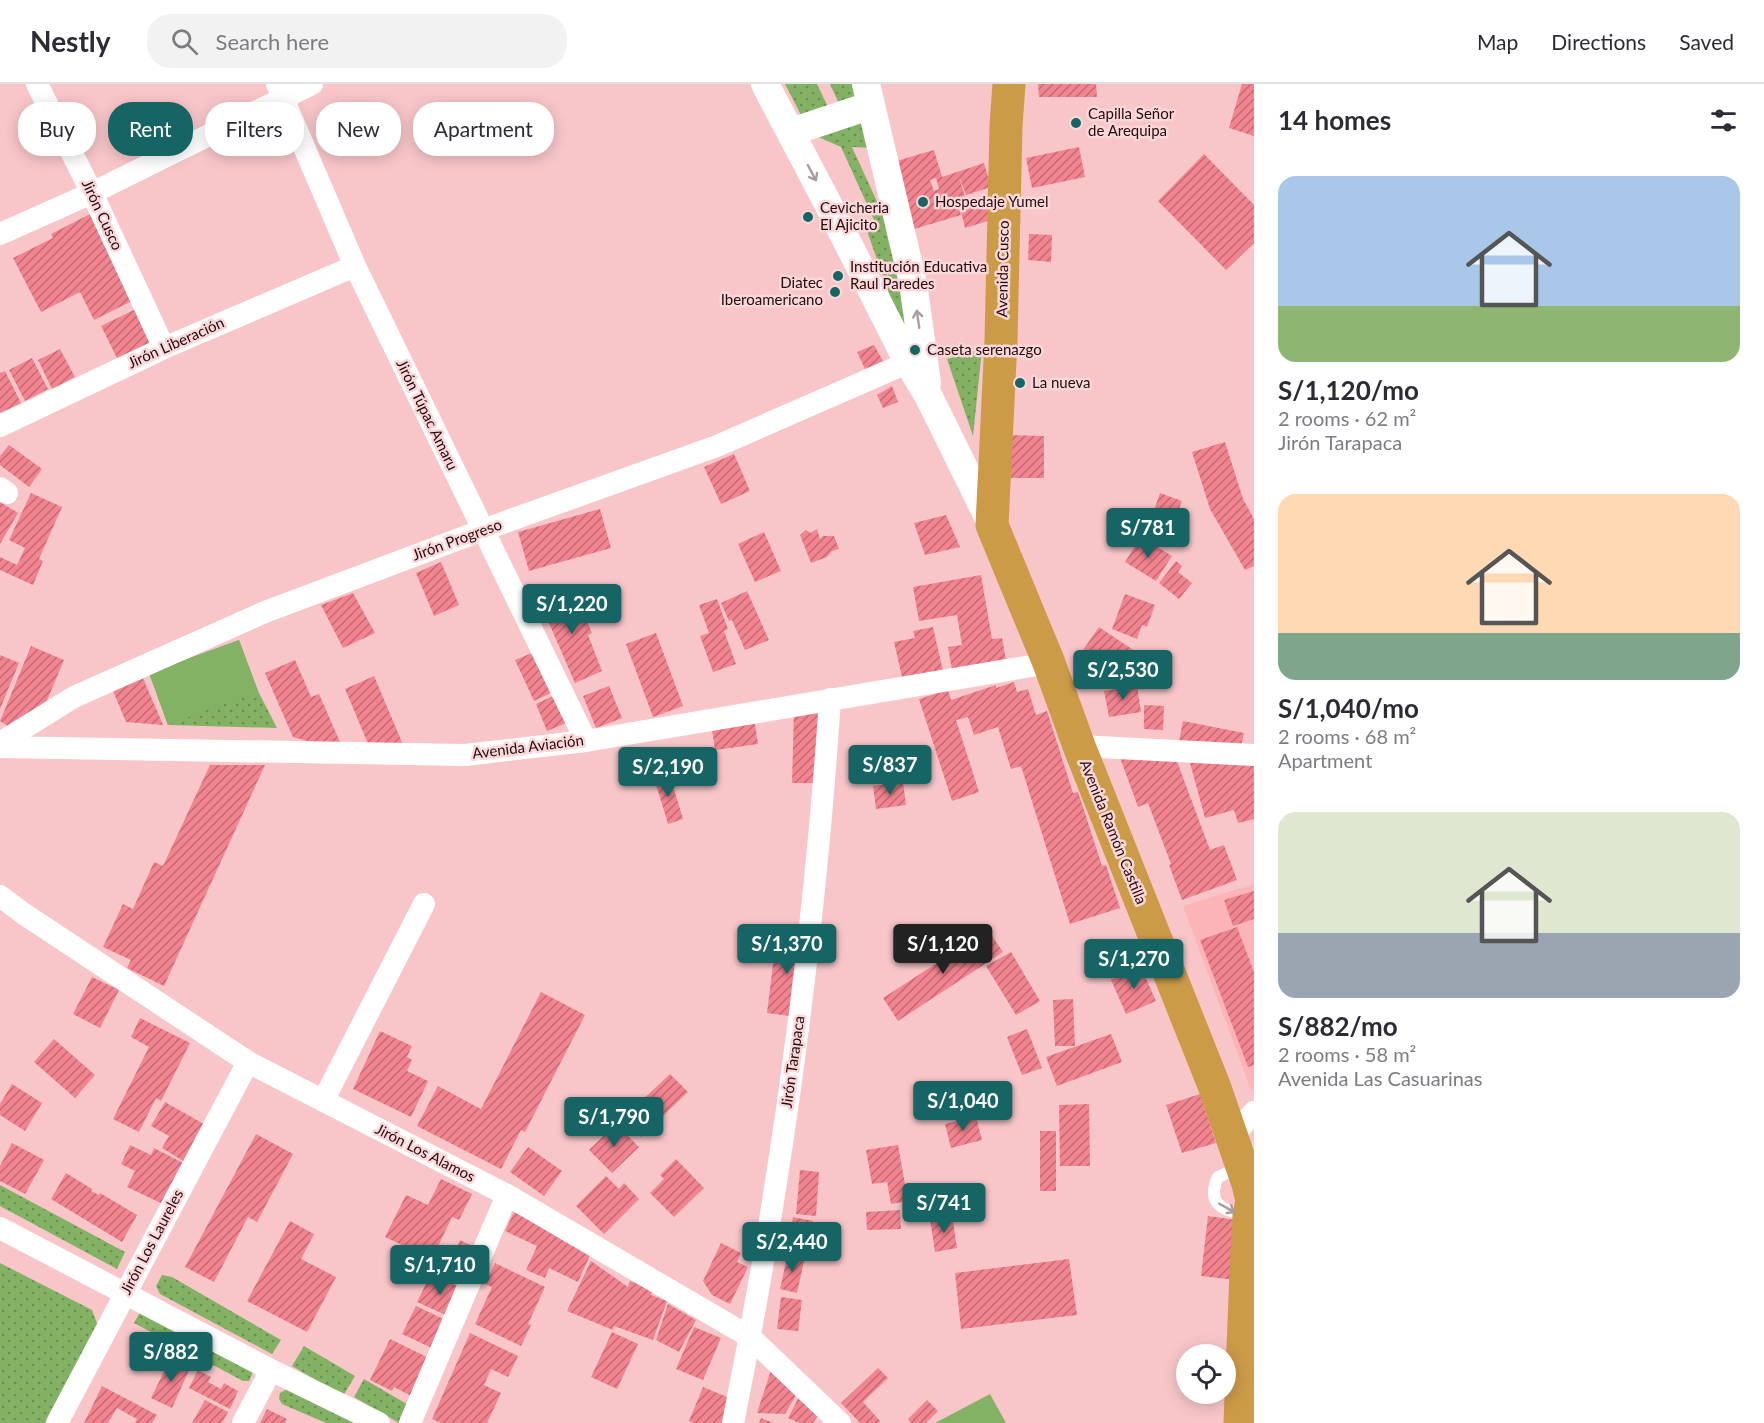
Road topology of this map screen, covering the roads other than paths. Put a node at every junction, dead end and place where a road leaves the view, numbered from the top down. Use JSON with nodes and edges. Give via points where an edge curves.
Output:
{"nodes":[{"id":1,"x":37,"y":84,"type":"edge"},
{"id":2,"x":312,"y":84,"type":"edge"},
{"id":3,"x":765,"y":84,"type":"edge"},
{"id":4,"x":1009,"y":84,"type":"edge"},
{"id":5,"x":281,"y":91,"type":"edge"},
{"id":6,"x":868,"y":95,"type":"edge"},
{"id":7,"x":791,"y":132,"type":"junction"},
{"id":8,"x":92,"y":194,"type":"junction"},
{"id":9,"x":0,"y":234,"type":"edge"},
{"id":10,"x":355,"y":266,"type":"junction"},
{"id":11,"x":164,"y":348,"type":"junction"},
{"id":12,"x":916,"y":359,"type":"junction"},
{"id":13,"x":0,"y":426,"type":"edge"},
{"id":14,"x":992,"y":525,"type":"junction"},
{"id":15,"x":483,"y":530,"type":"junction"},
{"id":16,"x":1050,"y":663,"type":"junction"},
{"id":17,"x":830,"y":699,"type":"junction"},
{"id":18,"x":585,"y":741,"type":"junction"},
{"id":19,"x":0,"y":745,"type":"edge"},
{"id":20,"x":1079,"y":746,"type":"junction"},
{"id":21,"x":1254,"y":755,"type":"edge"},
{"id":22,"x":0,"y":896,"type":"edge"},
{"id":23,"x":424,"y":904,"type":"dead end"},
{"id":24,"x":248,"y":1062,"type":"junction"},
{"id":25,"x":323,"y":1101,"type":"junction"},
{"id":26,"x":1254,"y":1112,"type":"edge"},
{"id":27,"x":1238,"y":1151,"type":"junction"},
{"id":28,"x":507,"y":1195,"type":"junction"},
{"id":29,"x":1251,"y":1205,"type":"edge"},
{"id":30,"x":0,"y":1228,"type":"edge"},
{"id":31,"x":125,"y":1293,"type":"junction"},
{"id":32,"x":750,"y":1337,"type":"junction"},
{"id":33,"x":271,"y":1370,"type":"junction"},
{"id":34,"x":57,"y":1423,"type":"edge"},
{"id":35,"x":243,"y":1423,"type":"edge"},
{"id":36,"x":379,"y":1423,"type":"edge"},
{"id":37,"x":410,"y":1423,"type":"edge"},
{"id":38,"x":733,"y":1423,"type":"edge"},
{"id":39,"x":840,"y":1423,"type":"edge"},
{"id":40,"x":1240,"y":1423,"type":"edge"}],
"edges":[{"from":1,"to":8,"type":"street","name":"Jirón Cusco"},
{"from":2,"to":5,"type":"street"},
{"from":3,"to":7,"type":"street"},
{"from":4,"to":14,"type":"highway","name":"Avenida Cusco"},
{"from":5,"to":8,"type":"street"},
{"from":5,"to":10,"type":"street","name":"Jirón Túpac Amaru"},
{"from":6,"to":7,"type":"street"},
{"from":12,"to":6,"type":"street","name":"Avenida Ramón Castilla","one_way":true,"via":[[914,283]]},
{"from":7,"to":12,"type":"street","one_way":true},
{"from":8,"to":9,"type":"street"},
{"from":8,"to":11,"type":"street","name":"Jirón Cusco"},
{"from":10,"to":11,"type":"street","name":"Jirón Liberación"},
{"from":10,"to":15,"type":"street","name":"Jirón Túpac Amaru"},
{"from":11,"to":13,"type":"street","name":"Jirón Liberación"},
{"from":12,"to":14,"type":"street","name":"Avenida Ramón Castilla","via":[[929,397]]},
{"from":12,"to":15,"type":"street","name":"Jirón Progreso","via":[[717,446]]},
{"from":14,"to":16,"type":"highway","name":"Avenida Ramón Castilla"},
{"from":15,"to":18,"type":"street","name":"Jirón Túpac Amaru"},
{"from":15,"to":19,"type":"street","name":"Jirón Progreso","via":[[254,616],[74,697]]},
{"from":16,"to":17,"type":"street","name":"Avenida Aviación"},
{"from":16,"to":20,"type":"highway","name":"Avenida Ramón Castilla"},
{"from":17,"to":18,"type":"street","name":"Avenida Aviación"},
{"from":17,"to":32,"type":"street","name":"Jirón Tarapaca","via":[[823,805],[799,1027]]},
{"from":18,"to":19,"type":"street","name":"Avenida Aviación","via":[[465,754]]},
{"from":20,"to":21,"type":"street"},
{"from":20,"to":27,"type":"highway","name":"Avenida Ramón Castilla"},
{"from":22,"to":24,"type":"street","name":"Jirón Los Alamos"},
{"from":23,"to":25,"type":"street"},
{"from":24,"to":25,"type":"street","name":"Jirón Los Alamos"},
{"from":24,"to":31,"type":"street","name":"Jirón Los Laureles"},
{"from":25,"to":28,"type":"street","name":"Jirón Los Alamos"},
{"from":26,"to":27,"type":"street"},
{"from":27,"to":29,"type":"highway","name":"Avenida Ramón Castilla"},
{"from":28,"to":32,"type":"street","name":"Jirón Los Alamos"},
{"from":28,"to":37,"type":"street"},
{"from":29,"to":40,"type":"highway","name":"Avenida Ramón Castilla"},
{"from":30,"to":31,"type":"street"},
{"from":31,"to":33,"type":"street"},
{"from":31,"to":34,"type":"street","name":"Jirón Los Laureles"},
{"from":32,"to":38,"type":"street","name":"Jirón Tarapaca"},
{"from":32,"to":39,"type":"street","name":"Jirón Los Alamos"},
{"from":33,"to":35,"type":"street"},
{"from":33,"to":36,"type":"street"}]}
